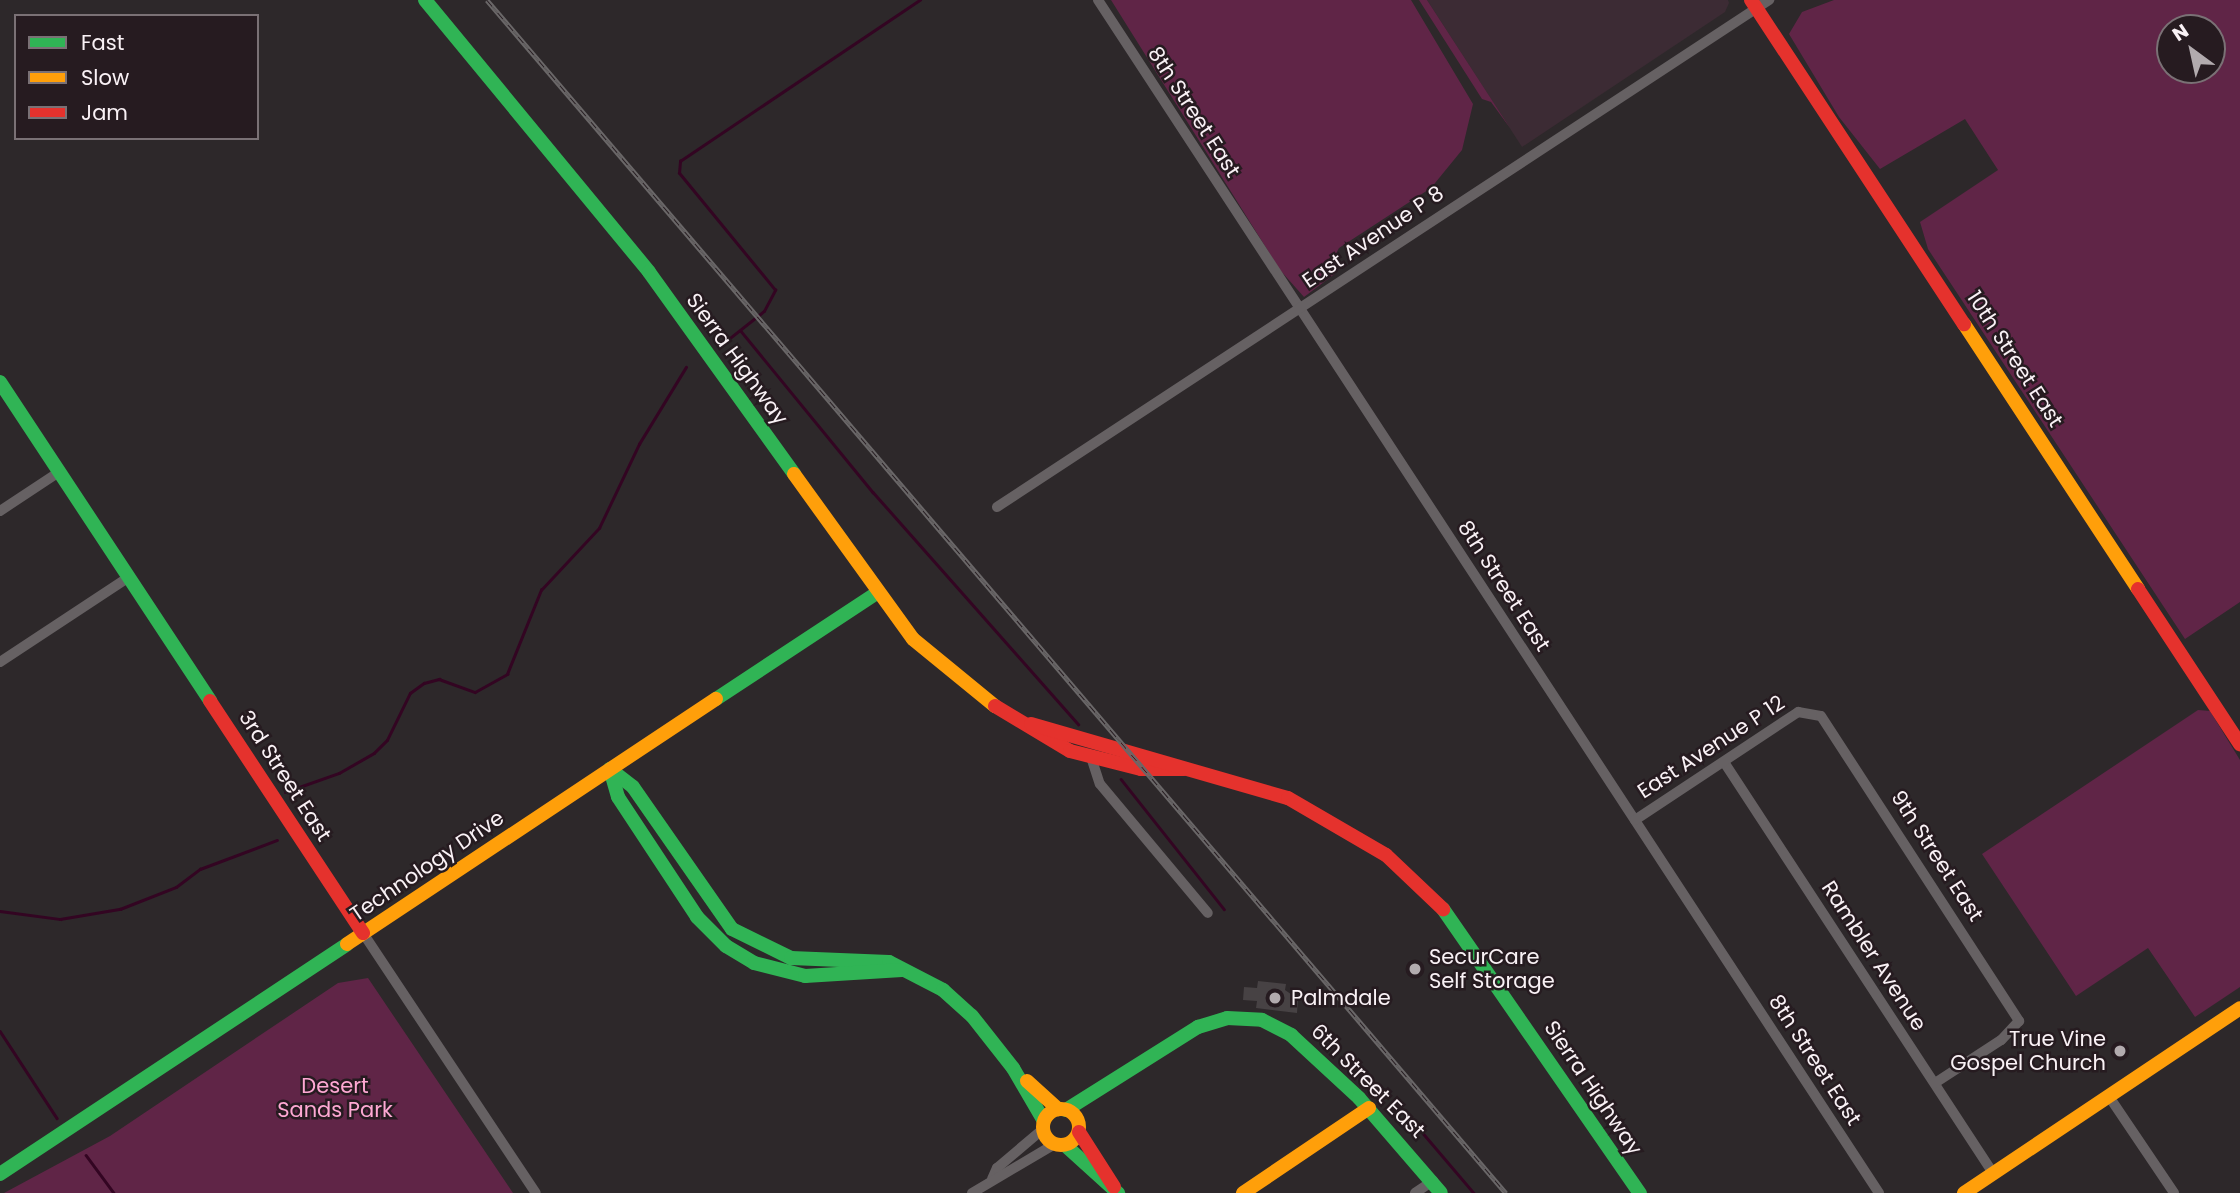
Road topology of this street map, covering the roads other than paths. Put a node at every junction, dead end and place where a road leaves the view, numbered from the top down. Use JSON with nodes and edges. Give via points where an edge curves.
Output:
{"nodes":[{"id":1,"x":425,"y":0,"type":"edge"},
{"id":2,"x":1098,"y":0,"type":"edge"},
{"id":3,"x":1769,"y":0,"type":"edge"},
{"id":4,"x":1753,"y":4,"type":"edge"},
{"id":5,"x":1300,"y":309,"type":"junction"},
{"id":6,"x":0,"y":382,"type":"edge"},
{"id":7,"x":59,"y":472,"type":"junction"},
{"id":8,"x":997,"y":507,"type":"dead end"},
{"id":9,"x":0,"y":511,"type":"edge"},
{"id":10,"x":129,"y":577,"type":"junction"},
{"id":11,"x":877,"y":593,"type":"junction"},
{"id":12,"x":0,"y":662,"type":"edge"},
{"id":13,"x":1810,"y":710,"type":"joint"},
{"id":14,"x":1028,"y":723,"type":"junction"},
{"id":15,"x":2240,"y":744,"type":"edge"},
{"id":16,"x":1091,"y":757,"type":"junction"},
{"id":17,"x":1724,"y":762,"type":"junction"},
{"id":18,"x":610,"y":769,"type":"junction"},
{"id":19,"x":1184,"y":769,"type":"junction"},
{"id":20,"x":1635,"y":820,"type":"junction"},
{"id":21,"x":1208,"y":913,"type":"dead end"},
{"id":22,"x":363,"y":933,"type":"junction"},
{"id":23,"x":2240,"y":1008,"type":"edge"},
{"id":24,"x":1013,"y":1068,"type":"junction"},
{"id":25,"x":1935,"y":1083,"type":"junction"},
{"id":26,"x":2108,"y":1095,"type":"junction"},
{"id":27,"x":1369,"y":1108,"type":"junction"},
{"id":28,"x":1062,"y":1109,"type":"junction"},
{"id":29,"x":1044,"y":1125,"type":"junction"},
{"id":30,"x":1079,"y":1132,"type":"junction"},
{"id":31,"x":1060,"y":1144,"type":"junction"},
{"id":32,"x":1992,"y":1172,"type":"junction"},
{"id":33,"x":0,"y":1174,"type":"edge"},
{"id":34,"x":992,"y":1179,"type":"junction"},
{"id":35,"x":1437,"y":1187,"type":"edge"},
{"id":36,"x":1116,"y":1191,"type":"edge"},
{"id":37,"x":536,"y":1193,"type":"edge"},
{"id":38,"x":972,"y":1193,"type":"edge"},
{"id":39,"x":1243,"y":1193,"type":"edge"},
{"id":40,"x":1415,"y":1193,"type":"edge"},
{"id":41,"x":1640,"y":1193,"type":"edge"},
{"id":42,"x":1879,"y":1193,"type":"edge"},
{"id":43,"x":1964,"y":1193,"type":"edge"},
{"id":44,"x":2174,"y":1193,"type":"edge"}],
"edges":[{"from":1,"to":11,"type":"main road","name":"Sierra Highway","via":[[649,272]]},
{"from":2,"to":5,"type":"street","name":"8th Street East"},
{"from":3,"to":4,"type":"street","name":"East Avenue P 8"},
{"from":4,"to":5,"type":"street","name":"East Avenue P 8"},
{"from":4,"to":15,"type":"main road","name":"10th Street East"},
{"from":5,"to":8,"type":"street","name":"East Avenue P 8"},
{"from":5,"to":20,"type":"street","name":"8th Street East"},
{"from":6,"to":7,"type":"main road","name":"3rd Street East"},
{"from":7,"to":9,"type":"street"},
{"from":7,"to":10,"type":"main road","name":"3rd Street East"},
{"from":10,"to":12,"type":"street"},
{"from":10,"to":22,"type":"main road","name":"3rd Street East"},
{"from":11,"to":14,"type":"main road","name":"Sierra Highway","via":[[934,659],[988,701]]},
{"from":11,"to":18,"type":"main road","name":"Technology Drive"},
{"from":13,"to":17,"type":"street","name":"East Avenue P 12"},
{"from":13,"to":25,"type":"street","name":"9th Street East","via":[[1821,716],[2019,1020],[2014,1031]]},
{"from":14,"to":16,"type":"main road","name":"Sierra Highway","via":[[1044,737]]},
{"from":14,"to":19,"type":"main road","name":"Sierra Highway"},
{"from":16,"to":19,"type":"main road","name":"Sierra Highway","via":[[1169,773]]},
{"from":16,"to":21,"type":"street","via":[[1100,784]]},
{"from":17,"to":20,"type":"street","name":"East Avenue P 12"},
{"from":17,"to":25,"type":"street","name":"Rambler Avenue"},
{"from":18,"to":22,"type":"main road","name":"Technology Drive"},
{"from":18,"to":24,"type":"main road","via":[[618,797],[697,917],[726,946],[754,964],[805,976],[902,970],[957,1000]]},
{"from":19,"to":41,"type":"main road","name":"Sierra Highway","via":[[1288,799],[1344,827],[1420,884],[1467,939]]},
{"from":20,"to":42,"type":"street","name":"8th Street East"},
{"from":22,"to":33,"type":"main road","name":"Technology Drive"},
{"from":22,"to":37,"type":"street","name":"3rd Street East"},
{"from":23,"to":26,"type":"main road"},
{"from":24,"to":28,"type":"main road"},
{"from":24,"to":29,"type":"main road"},
{"from":25,"to":32,"type":"street","name":"Rambler Avenue"},
{"from":26,"to":32,"type":"main road"},
{"from":26,"to":44,"type":"street"},
{"from":27,"to":28,"type":"main road","name":"6th Street East","via":[[1292,1035],[1249,1017],[1198,1027]]},
{"from":27,"to":35,"type":"main road","name":"6th Street East"},
{"from":27,"to":39,"type":"main road"},
{"from":28,"to":29,"type":"main road","name":"6th Street East"},
{"from":28,"to":30,"type":"main road","via":[[1076,1116]]},
{"from":29,"to":31,"type":"main road"},
{"from":29,"to":34,"type":"street","via":[[997,1168]]},
{"from":30,"to":31,"type":"main road"},
{"from":30,"to":36,"type":"main road"},
{"from":31,"to":34,"type":"street"},
{"from":31,"to":36,"type":"main road"},
{"from":32,"to":43,"type":"main road"},
{"from":34,"to":38,"type":"street"},
{"from":35,"to":40,"type":"street"}]}
